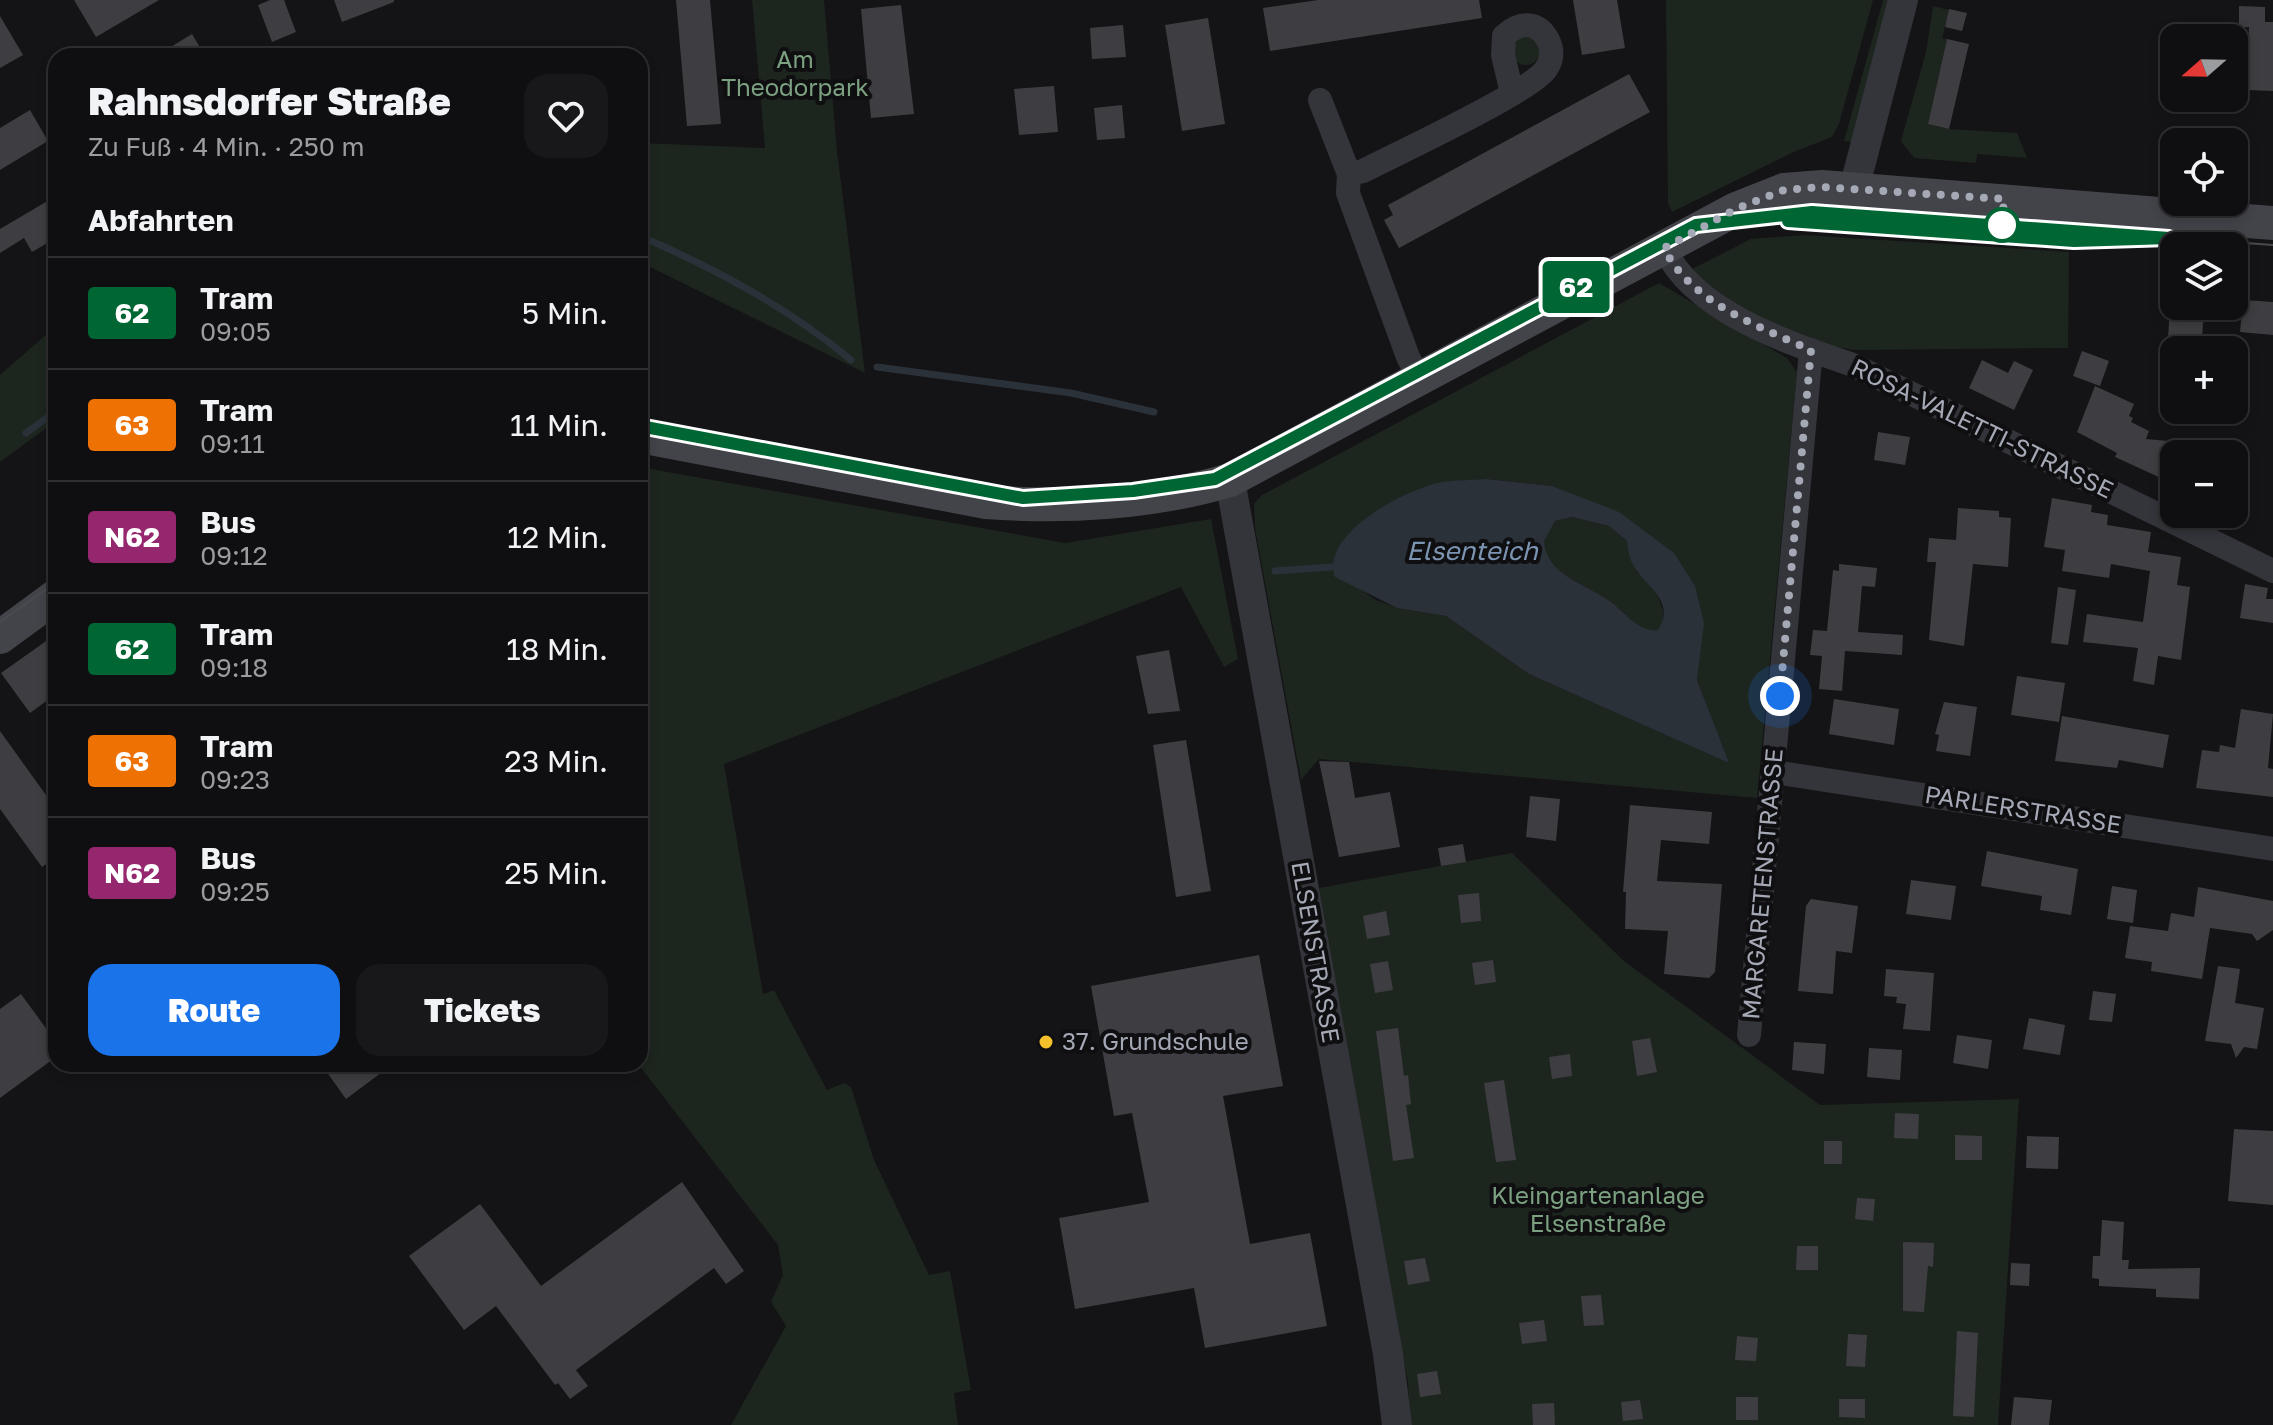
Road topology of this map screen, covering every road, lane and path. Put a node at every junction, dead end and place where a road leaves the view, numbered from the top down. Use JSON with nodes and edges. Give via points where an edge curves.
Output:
{"nodes":[{"id":1,"x":1903,"y":0,"type":"edge"},
{"id":2,"x":1512,"y":93,"type":"dead end"},
{"id":3,"x":1320,"y":100,"type":"dead end"},
{"id":4,"x":1349,"y":174,"type":"junction"},
{"id":5,"x":1854,"y":189,"type":"junction"},
{"id":6,"x":2273,"y":223,"type":"edge"},
{"id":7,"x":1664,"y":248,"type":"junction"},
{"id":8,"x":1811,"y":350,"type":"junction"},
{"id":9,"x":1419,"y":379,"type":"junction"},
{"id":10,"x":648,"y":438,"type":"edge"},
{"id":11,"x":1230,"y":480,"type":"junction"},
{"id":12,"x":2273,"y":571,"type":"edge"},
{"id":13,"x":48,"y":602,"type":"edge"},
{"id":14,"x":0,"y":637,"type":"edge"},
{"id":15,"x":1774,"y":772,"type":"junction"},
{"id":16,"x":2273,"y":849,"type":"edge"},
{"id":17,"x":1749,"y":1035,"type":"dead end"},
{"id":18,"x":1397,"y":1425,"type":"edge"}],
"edges":[{"from":1,"to":5,"type":"street"},
{"from":2,"to":4,"type":"street"},
{"from":3,"to":4,"type":"street"},
{"from":4,"to":9,"type":"street","via":[[1348,193]]},
{"from":5,"to":6,"type":"main road"},
{"from":5,"to":7,"type":"main road","via":[[1822,187],[1764,195]]},
{"from":7,"to":8,"type":"street","name":"ROSA-VALETTI-STRASSE","via":[[1675,270],[1692,286],[1738,317]]},
{"from":7,"to":9,"type":"main road"},
{"from":8,"to":12,"type":"street","name":"ROSA-VALETTI-STRASSE","via":[[1853,365]]},
{"from":8,"to":15,"type":"street","name":"MARGARETENSTRASSE"},
{"from":9,"to":11,"type":"main road"},
{"from":10,"to":11,"type":"main road","via":[[986,502],[1027,505],[1178,492]]},
{"from":11,"to":18,"type":"street","name":"ELSENSTRASSE"},
{"from":13,"to":14,"type":"main road"},
{"from":15,"to":16,"type":"street","name":"PARLERSTRASSE"},
{"from":15,"to":17,"type":"street","name":"MARGARETENSTRASSE"}]}
